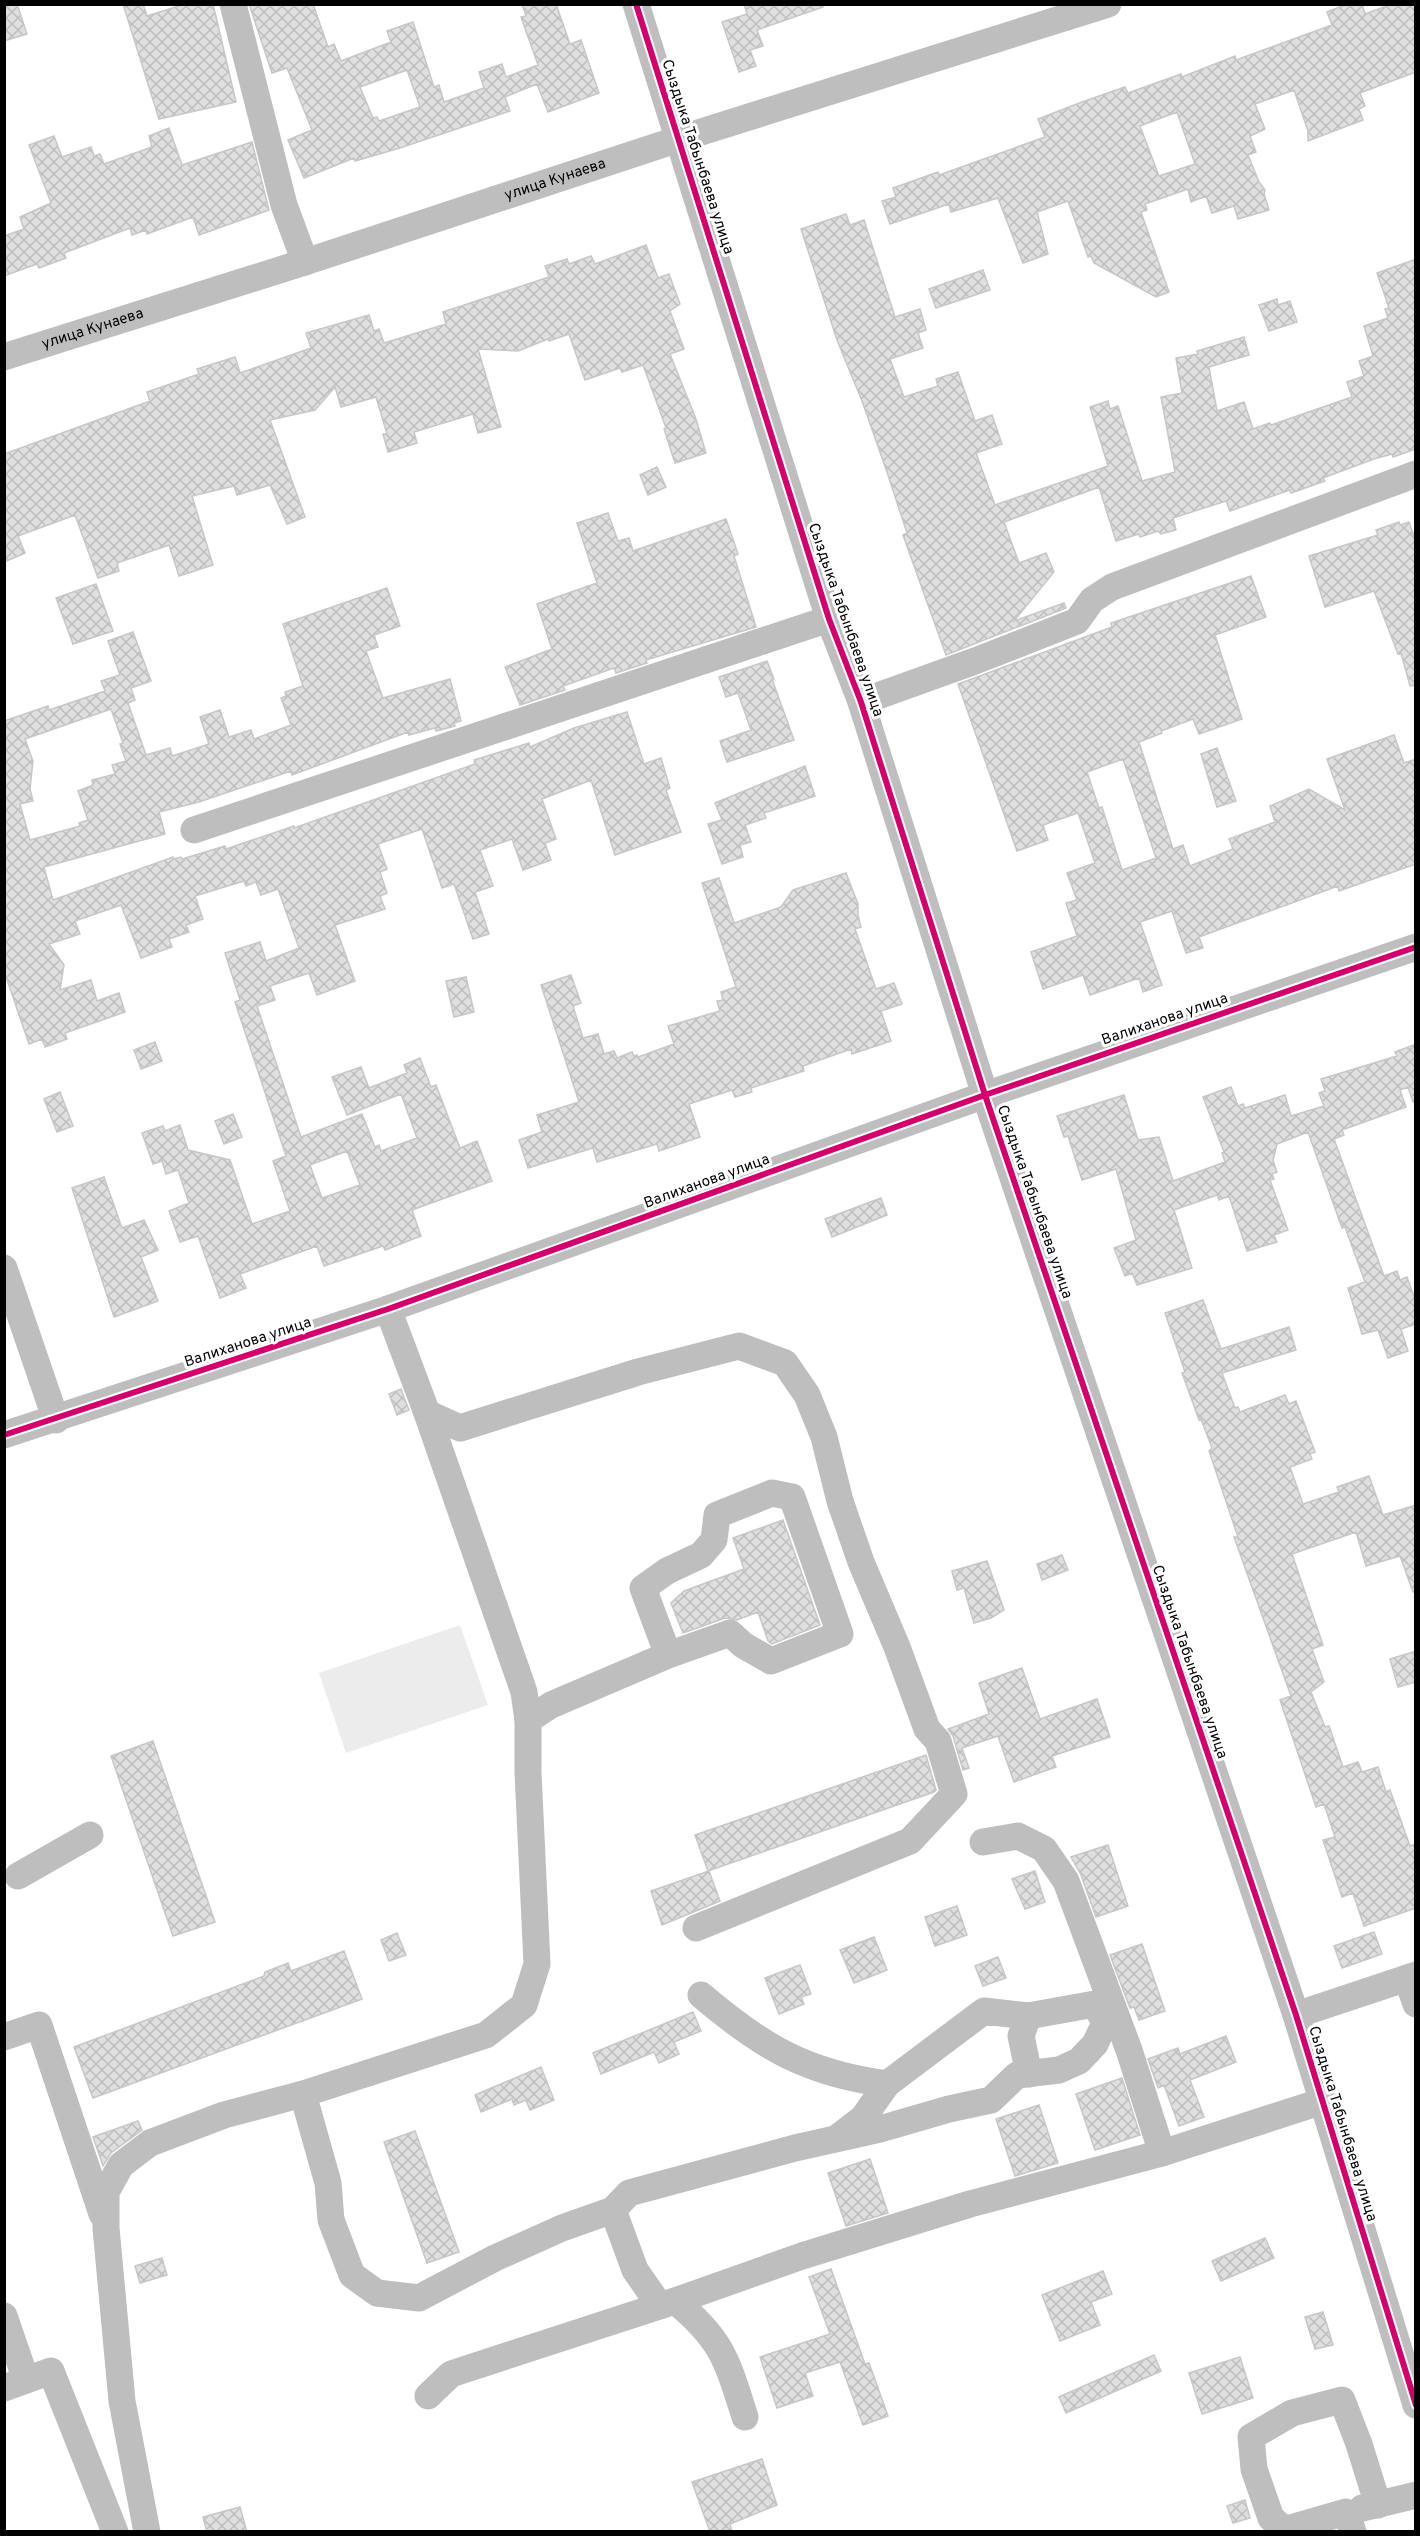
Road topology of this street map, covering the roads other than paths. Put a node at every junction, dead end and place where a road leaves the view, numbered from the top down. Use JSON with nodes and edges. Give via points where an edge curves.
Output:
{"nodes":[{"id":1,"x":233,"y":4,"type":"edge"},
{"id":2,"x":636,"y":4,"type":"edge"},
{"id":3,"x":1108,"y":4,"type":"edge"},
{"id":4,"x":679,"y":139,"type":"junction"},
{"id":5,"x":305,"y":262,"type":"junction"},
{"id":6,"x":4,"y":357,"type":"edge"},
{"id":7,"x":1416,"y":474,"type":"edge"},
{"id":8,"x":829,"y":619,"type":"junction"},
{"id":9,"x":861,"y":702,"type":"junction"},
{"id":10,"x":194,"y":830,"type":"dead end"},
{"id":11,"x":1416,"y":946,"type":"edge"},
{"id":12,"x":985,"y":1095,"type":"junction"},
{"id":13,"x":4,"y":1268,"type":"edge"},
{"id":14,"x":388,"y":1309,"type":"junction"},
{"id":15,"x":427,"y":1413,"type":"junction"},
{"id":16,"x":56,"y":1420,"type":"junction"},
{"id":17,"x":4,"y":1435,"type":"edge"},
{"id":18,"x":668,"y":1655,"type":"junction"},
{"id":19,"x":528,"y":1720,"type":"junction"},
{"id":20,"x":90,"y":1835,"type":"dead end"},
{"id":21,"x":983,"y":1842,"type":"dead end"},
{"id":22,"x":9,"y":1880,"type":"edge"},
{"id":23,"x":696,"y":1928,"type":"dead end"},
{"id":24,"x":1411,"y":1977,"type":"edge"},
{"id":25,"x":701,"y":1995,"type":"dead end"},
{"id":26,"x":1416,"y":2004,"type":"edge"},
{"id":27,"x":1106,"y":2008,"type":"junction"},
{"id":28,"x":1296,"y":2015,"type":"junction"},
{"id":29,"x":1028,"y":2016,"type":"junction"},
{"id":30,"x":4,"y":2037,"type":"edge"},
{"id":31,"x":1029,"y":2074,"type":"junction"},
{"id":32,"x":887,"y":2084,"type":"junction"},
{"id":33,"x":303,"y":2094,"type":"junction"},
{"id":34,"x":1323,"y":2101,"type":"junction"},
{"id":35,"x":837,"y":2138,"type":"junction"},
{"id":36,"x":1162,"y":2153,"type":"junction"},
{"id":37,"x":613,"y":2210,"type":"junction"},
{"id":38,"x":106,"y":2228,"type":"junction"},
{"id":39,"x":668,"y":2303,"type":"junction"},
{"id":40,"x":4,"y":2316,"type":"edge"},
{"id":41,"x":15,"y":2384,"type":"edge"},
{"id":42,"x":428,"y":2396,"type":"dead end"},
{"id":43,"x":1416,"y":2405,"type":"edge"},
{"id":44,"x":745,"y":2417,"type":"dead end"},
{"id":45,"x":1416,"y":2495,"type":"edge"},
{"id":46,"x":1378,"y":2505,"type":"junction"},
{"id":47,"x":1350,"y":2522,"type":"edge"},
{"id":48,"x":1281,"y":2530,"type":"edge"},
{"id":49,"x":115,"y":2532,"type":"edge"},
{"id":50,"x":147,"y":2532,"type":"edge"}],
"edges":[{"from":1,"to":5,"type":"street","via":[[284,205]]},
{"from":2,"to":4,"type":"street","name":"Сыздыка Табынбаева улица"},
{"from":3,"to":4,"type":"street","name":"улица Кунаева"},
{"from":4,"to":5,"type":"street","name":"улица Кунаева"},
{"from":4,"to":8,"type":"street","name":"Сыздыка Табынбаева улица"},
{"from":5,"to":6,"type":"street","name":"улица Кунаева"},
{"from":7,"to":9,"type":"street","via":[[1112,587],[1092,600],[1077,621]]},
{"from":8,"to":9,"type":"street","name":"Сыздыка Табынбаева улица"},
{"from":8,"to":10,"type":"street"},
{"from":9,"to":12,"type":"street","name":"Сыздыка Табынбаева улица"},
{"from":11,"to":12,"type":"street","name":"Валиханова улица"},
{"from":12,"to":14,"type":"street","name":"Валиханова улица"},
{"from":12,"to":28,"type":"street","name":"Сыздыка Табынбаева улица"},
{"from":13,"to":16,"type":"street"},
{"from":14,"to":15,"type":"street"},
{"from":14,"to":16,"type":"street","name":"Валиханова улица"},
{"from":15,"to":19,"type":"street","via":[[524,1692]]},
{"from":15,"to":23,"type":"street","via":[[460,1428],[638,1372],[739,1346],[785,1363],[807,1395],[824,1437],[861,1562],[927,1729],[938,1741],[954,1794],[910,1841]]},
{"from":16,"to":17,"type":"street","name":"Валиханова улица"},
{"from":18,"to":18,"type":"street","via":[[730,1633],[771,1661],[840,1634],[792,1497],[772,1493],[717,1515],[714,1540],[701,1555],[643,1588]]},
{"from":18,"to":19,"type":"street","via":[[551,1705]]},
{"from":19,"to":33,"type":"street","via":[[537,1964],[524,2005],[486,2035]]},
{"from":20,"to":22,"type":"street"},
{"from":21,"to":27,"type":"street","via":[[1018,1836],[1044,1849],[1066,1881]]},
{"from":24,"to":26,"type":"street"},
{"from":24,"to":28,"type":"street"},
{"from":25,"to":32,"type":"street","via":[[738,2027],[813,2068]]},
{"from":27,"to":29,"type":"street"},
{"from":27,"to":31,"type":"street","via":[[1095,2044],[1079,2061],[1059,2070]]},
{"from":27,"to":36,"type":"street","via":[[1129,2050]]},
{"from":28,"to":34,"type":"street","name":"Сыздыка Табынбаева улица"},
{"from":29,"to":31,"type":"street","via":[[1021,2036]]},
{"from":29,"to":32,"type":"street","via":[[984,2011]]},
{"from":30,"to":38,"type":"street","via":[[39,2025]]},
{"from":31,"to":35,"type":"street","via":[[1017,2075],[991,2100]]},
{"from":32,"to":35,"type":"street","via":[[863,2118]]},
{"from":33,"to":37,"type":"street","via":[[328,2183],[331,2220],[352,2275],[377,2293],[419,2298],[495,2258]]},
{"from":33,"to":38,"type":"street","via":[[224,2115],[150,2143],[121,2165],[106,2192]]},
{"from":34,"to":36,"type":"street"},
{"from":34,"to":43,"type":"street","name":"Сыздыка Табынбаева улица"},
{"from":35,"to":37,"type":"street","via":[[629,2193]]},
{"from":36,"to":39,"type":"street","via":[[970,2204]]},
{"from":37,"to":39,"type":"street","via":[[635,2270]]},
{"from":38,"to":50,"type":"street","via":[[122,2401]]},
{"from":39,"to":42,"type":"street","via":[[451,2374]]},
{"from":39,"to":44,"type":"street","via":[[715,2338]]},
{"from":40,"to":41,"type":"street"},
{"from":41,"to":49,"type":"street","via":[[51,2371]]},
{"from":45,"to":46,"type":"street"},
{"from":46,"to":47,"type":"street"},
{"from":46,"to":48,"type":"street","via":[[1342,2400],[1292,2413],[1251,2437],[1254,2469],[1271,2518]]},
{"from":47,"to":48,"type":"street"}]}
